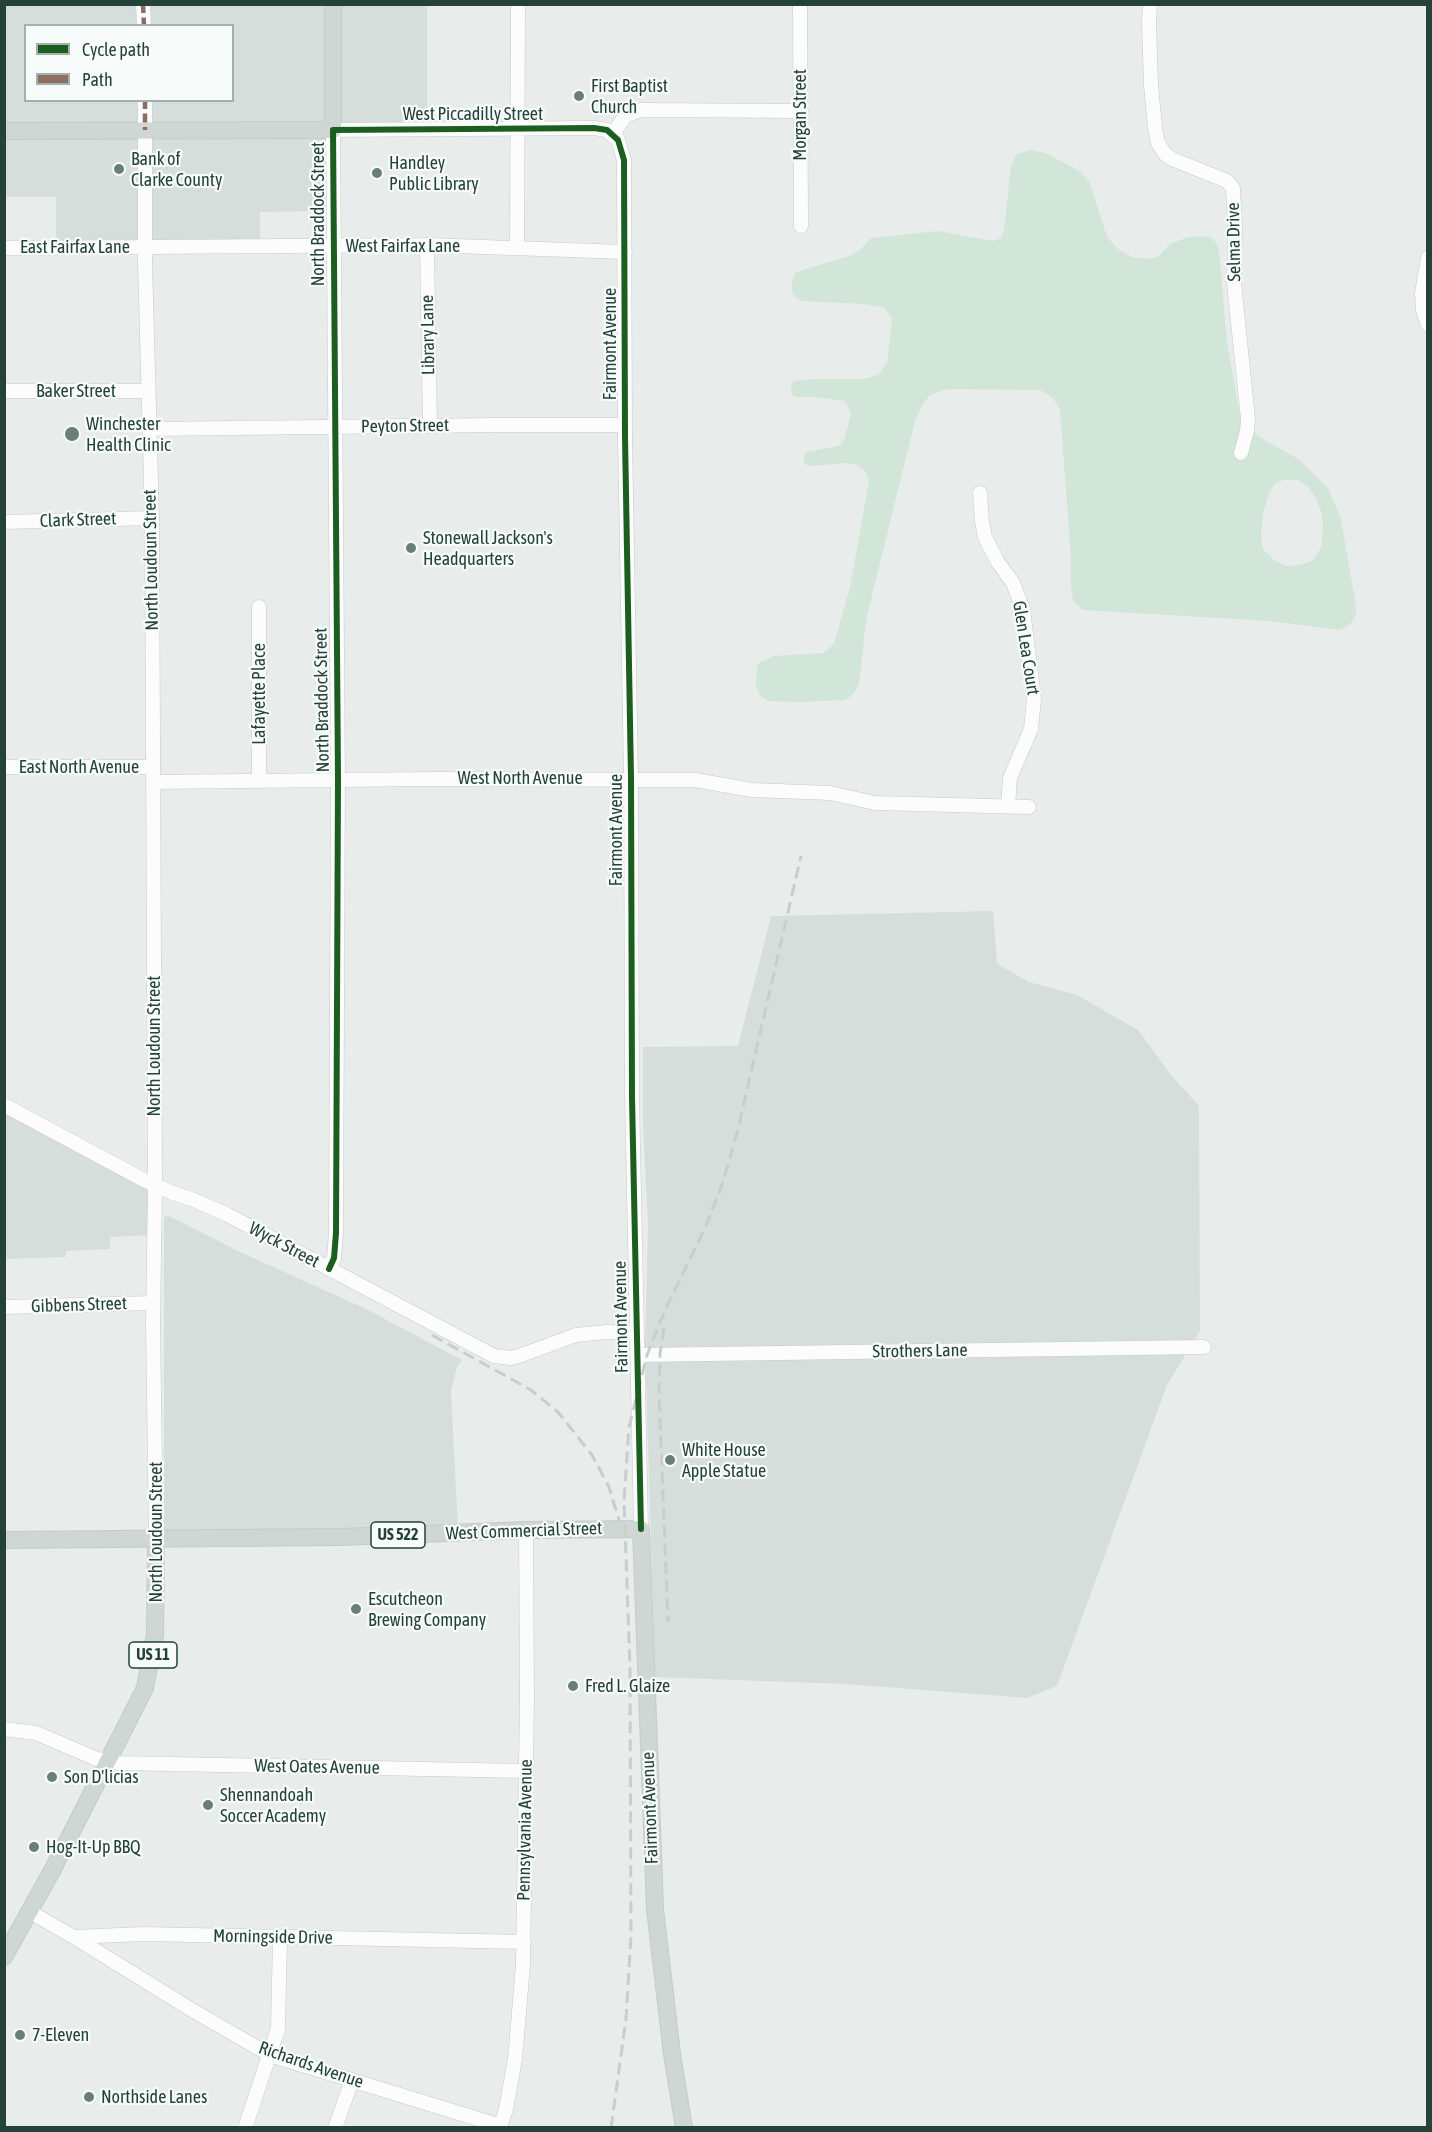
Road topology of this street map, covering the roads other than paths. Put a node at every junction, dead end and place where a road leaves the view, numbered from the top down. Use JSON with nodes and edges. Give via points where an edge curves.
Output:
{"nodes":[{"id":1,"x":143,"y":4,"type":"edge"},
{"id":2,"x":333,"y":4,"type":"edge"},
{"id":3,"x":518,"y":4,"type":"edge"},
{"id":4,"x":800,"y":4,"type":"edge"},
{"id":5,"x":1150,"y":4,"type":"edge"},
{"id":6,"x":144,"y":24,"type":"edge"},
{"id":7,"x":145,"y":102,"type":"edge"},
{"id":8,"x":801,"y":111,"type":"junction"},
{"id":9,"x":519,"y":129,"type":"junction"},
{"id":10,"x":4,"y":130,"type":"edge"},
{"id":11,"x":145,"y":130,"type":"junction"},
{"id":12,"x":333,"y":130,"type":"junction"},
{"id":13,"x":613,"y":134,"type":"junction"},
{"id":14,"x":801,"y":226,"type":"dead end"},
{"id":15,"x":427,"y":245,"type":"junction"},
{"id":16,"x":333,"y":246,"type":"junction"},
{"id":17,"x":145,"y":247,"type":"junction"},
{"id":18,"x":4,"y":248,"type":"edge"},
{"id":19,"x":517,"y":248,"type":"junction"},
{"id":20,"x":625,"y":252,"type":"junction"},
{"id":21,"x":1428,"y":258,"type":"edge"},
{"id":22,"x":1428,"y":325,"type":"edge"},
{"id":23,"x":4,"y":391,"type":"edge"},
{"id":24,"x":148,"y":391,"type":"junction"},
{"id":25,"x":429,"y":425,"type":"junction"},
{"id":26,"x":626,"y":425,"type":"junction"},
{"id":27,"x":335,"y":427,"type":"junction"},
{"id":28,"x":149,"y":429,"type":"junction"},
{"id":29,"x":1242,"y":453,"type":"dead end"},
{"id":30,"x":980,"y":493,"type":"dead end"},
{"id":31,"x":152,"y":518,"type":"junction"},
{"id":32,"x":4,"y":522,"type":"edge"},
{"id":33,"x":259,"y":607,"type":"dead end"},
{"id":34,"x":153,"y":766,"type":"junction"},
{"id":35,"x":4,"y":767,"type":"edge"},
{"id":36,"x":631,"y":778,"type":"junction"},
{"id":37,"x":259,"y":780,"type":"junction"},
{"id":38,"x":338,"y":780,"type":"junction"},
{"id":39,"x":153,"y":782,"type":"junction"},
{"id":40,"x":1008,"y":807,"type":"junction"},
{"id":41,"x":1029,"y":807,"type":"dead end"},
{"id":42,"x":4,"y":1105,"type":"edge"},
{"id":43,"x":155,"y":1185,"type":"junction"},
{"id":44,"x":328,"y":1269,"type":"junction"},
{"id":45,"x":153,"y":1303,"type":"junction"},
{"id":46,"x":4,"y":1307,"type":"edge"},
{"id":47,"x":636,"y":1333,"type":"junction"},
{"id":48,"x":1204,"y":1347,"type":"dead end"},
{"id":49,"x":637,"y":1355,"type":"junction"},
{"id":50,"x":641,"y":1529,"type":"junction"},
{"id":51,"x":526,"y":1530,"type":"junction"},
{"id":52,"x":156,"y":1539,"type":"junction"},
{"id":53,"x":4,"y":1540,"type":"edge"},
{"id":54,"x":4,"y":1729,"type":"edge"},
{"id":55,"x":108,"y":1762,"type":"junction"},
{"id":56,"x":526,"y":1772,"type":"junction"},
{"id":57,"x":30,"y":1912,"type":"junction"},
{"id":58,"x":74,"y":1937,"type":"junction"},
{"id":59,"x":280,"y":1938,"type":"junction"},
{"id":60,"x":524,"y":1942,"type":"junction"},
{"id":61,"x":4,"y":1956,"type":"edge"},
{"id":62,"x":270,"y":2055,"type":"junction"},
{"id":63,"x":352,"y":2080,"type":"junction"},
{"id":64,"x":245,"y":2127,"type":"edge"},
{"id":65,"x":335,"y":2127,"type":"edge"},
{"id":66,"x":501,"y":2127,"type":"edge"},
{"id":67,"x":684,"y":2127,"type":"edge"}],
"edges":[{"from":1,"to":6,"type":"street"},
{"from":2,"to":12,"type":"main road","name":"North Braddock Street"},
{"from":3,"to":9,"type":"street"},
{"from":4,"to":8,"type":"street","name":"Morgan Street"},
{"from":5,"to":29,"type":"street","name":"Selma Drive","via":[[1151,85],[1158,143],[1172,159],[1227,181],[1233,188],[1234,282],[1248,419]]},
{"from":7,"to":11,"type":"street","name":"North Loudoun Street"},
{"from":8,"to":13,"type":"street","via":[[642,110],[625,116]]},
{"from":8,"to":14,"type":"street","name":"Morgan Street"},
{"from":9,"to":12,"type":"street","name":"West Piccadilly Street"},
{"from":9,"to":13,"type":"street","name":"West Piccadilly Street","via":[[594,128]]},
{"from":9,"to":19,"type":"street"},
{"from":10,"to":11,"type":"main road","name":"West Piccadilly Street"},
{"from":11,"to":12,"type":"main road","name":"West Piccadilly Street"},
{"from":11,"to":17,"type":"street","name":"North Loudoun Street"},
{"from":12,"to":16,"type":"street","name":"North Braddock Street"},
{"from":13,"to":20,"type":"street","name":"Fairmont Avenue","via":[[624,160]]},
{"from":15,"to":16,"type":"street","name":"West Fairfax Lane"},
{"from":15,"to":19,"type":"street","name":"West Fairfax Lane"},
{"from":15,"to":25,"type":"street","name":"Library Lane"},
{"from":16,"to":17,"type":"street","name":"West Fairfax Lane"},
{"from":16,"to":27,"type":"street","name":"North Braddock Street"},
{"from":17,"to":18,"type":"street","name":"East Fairfax Lane"},
{"from":17,"to":24,"type":"street","name":"North Loudoun Street"},
{"from":19,"to":20,"type":"street","name":"West Fairfax Lane"},
{"from":20,"to":26,"type":"street","name":"Fairmont Avenue"},
{"from":21,"to":22,"type":"street","via":[[1422,293]]},
{"from":23,"to":24,"type":"street","name":"Baker Street"},
{"from":24,"to":28,"type":"street","name":"North Loudoun Street"},
{"from":25,"to":26,"type":"street","name":"Peyton Street"},
{"from":25,"to":27,"type":"street","name":"Peyton Street"},
{"from":26,"to":36,"type":"street","name":"Fairmont Avenue"},
{"from":27,"to":28,"type":"street","name":"Peyton Street"},
{"from":27,"to":38,"type":"street","name":"North Braddock Street"},
{"from":28,"to":31,"type":"street","name":"North Loudoun Street"},
{"from":30,"to":40,"type":"street","name":"Glen Lea Court","via":[[985,537],[1023,609],[1034,699],[1031,729],[1010,778]]},
{"from":31,"to":32,"type":"street","name":"Clark Street"},
{"from":31,"to":34,"type":"street","name":"North Loudoun Street"},
{"from":33,"to":37,"type":"street","name":"Lafayette Place"},
{"from":34,"to":35,"type":"street","name":"East North Avenue"},
{"from":34,"to":39,"type":"street","name":"North Loudoun Street"},
{"from":36,"to":38,"type":"street","name":"West North Avenue"},
{"from":36,"to":40,"type":"street","name":"West North Avenue","via":[[831,793],[875,803]]},
{"from":36,"to":47,"type":"street","name":"Fairmont Avenue"},
{"from":37,"to":38,"type":"street","name":"West North Avenue"},
{"from":37,"to":39,"type":"street","name":"West North Avenue"},
{"from":38,"to":44,"type":"street","name":"North Braddock Street","via":[[336,1233],[334,1258]]},
{"from":39,"to":43,"type":"street","name":"North Loudoun Street"},
{"from":40,"to":41,"type":"street","name":"West North Avenue"},
{"from":42,"to":43,"type":"street","name":"Wyck Street"},
{"from":43,"to":44,"type":"street","name":"Wyck Street","via":[[228,1215]]},
{"from":43,"to":45,"type":"street","name":"North Loudoun Street"},
{"from":44,"to":47,"type":"street","name":"Wyck Street","via":[[495,1356],[519,1356],[576,1335]]},
{"from":45,"to":46,"type":"street","name":"Gibbens Street"},
{"from":45,"to":52,"type":"street","name":"North Loudoun Street"},
{"from":47,"to":49,"type":"street","name":"Fairmont Avenue"},
{"from":48,"to":49,"type":"street","name":"Strothers Lane"},
{"from":49,"to":50,"type":"street","name":"Fairmont Avenue"},
{"from":50,"to":51,"type":"main road","name":"West Commercial Street","number":"US 522"},
{"from":50,"to":67,"type":"main road","name":"Fairmont Avenue","via":[[655,1909]]},
{"from":51,"to":52,"type":"main road","name":"West Commercial Street","number":"US 522"},
{"from":51,"to":56,"type":"street","name":"Pennsylvania Avenue"},
{"from":52,"to":53,"type":"main road","name":"West Commercial Street"},
{"from":52,"to":55,"type":"main road","name":"North Loudoun Street","number":"US 11","via":[[155,1635],[150,1671]]},
{"from":54,"to":55,"type":"street","via":[[36,1733]]},
{"from":55,"to":56,"type":"street","name":"West Oates Avenue"},
{"from":55,"to":57,"type":"main road","name":"North Loudoun Street","number":"US 11"},
{"from":56,"to":60,"type":"street","name":"Pennsylvania Avenue"},
{"from":57,"to":58,"type":"street"},
{"from":57,"to":61,"type":"main road","name":"North Loudoun Street","number":"US 11"},
{"from":58,"to":59,"type":"street","name":"Morningside Drive","via":[[143,1934]]},
{"from":58,"to":62,"type":"street","name":"Richards Avenue"},
{"from":59,"to":60,"type":"street","name":"Morningside Drive"},
{"from":59,"to":62,"type":"street","via":[[278,2029]]},
{"from":60,"to":66,"type":"street","name":"Pennsylvania Avenue","via":[[515,2059]]},
{"from":62,"to":63,"type":"street","name":"Richards Avenue"},
{"from":62,"to":64,"type":"street"},
{"from":63,"to":65,"type":"street"},
{"from":63,"to":66,"type":"street","name":"Richards Avenue"}]}
